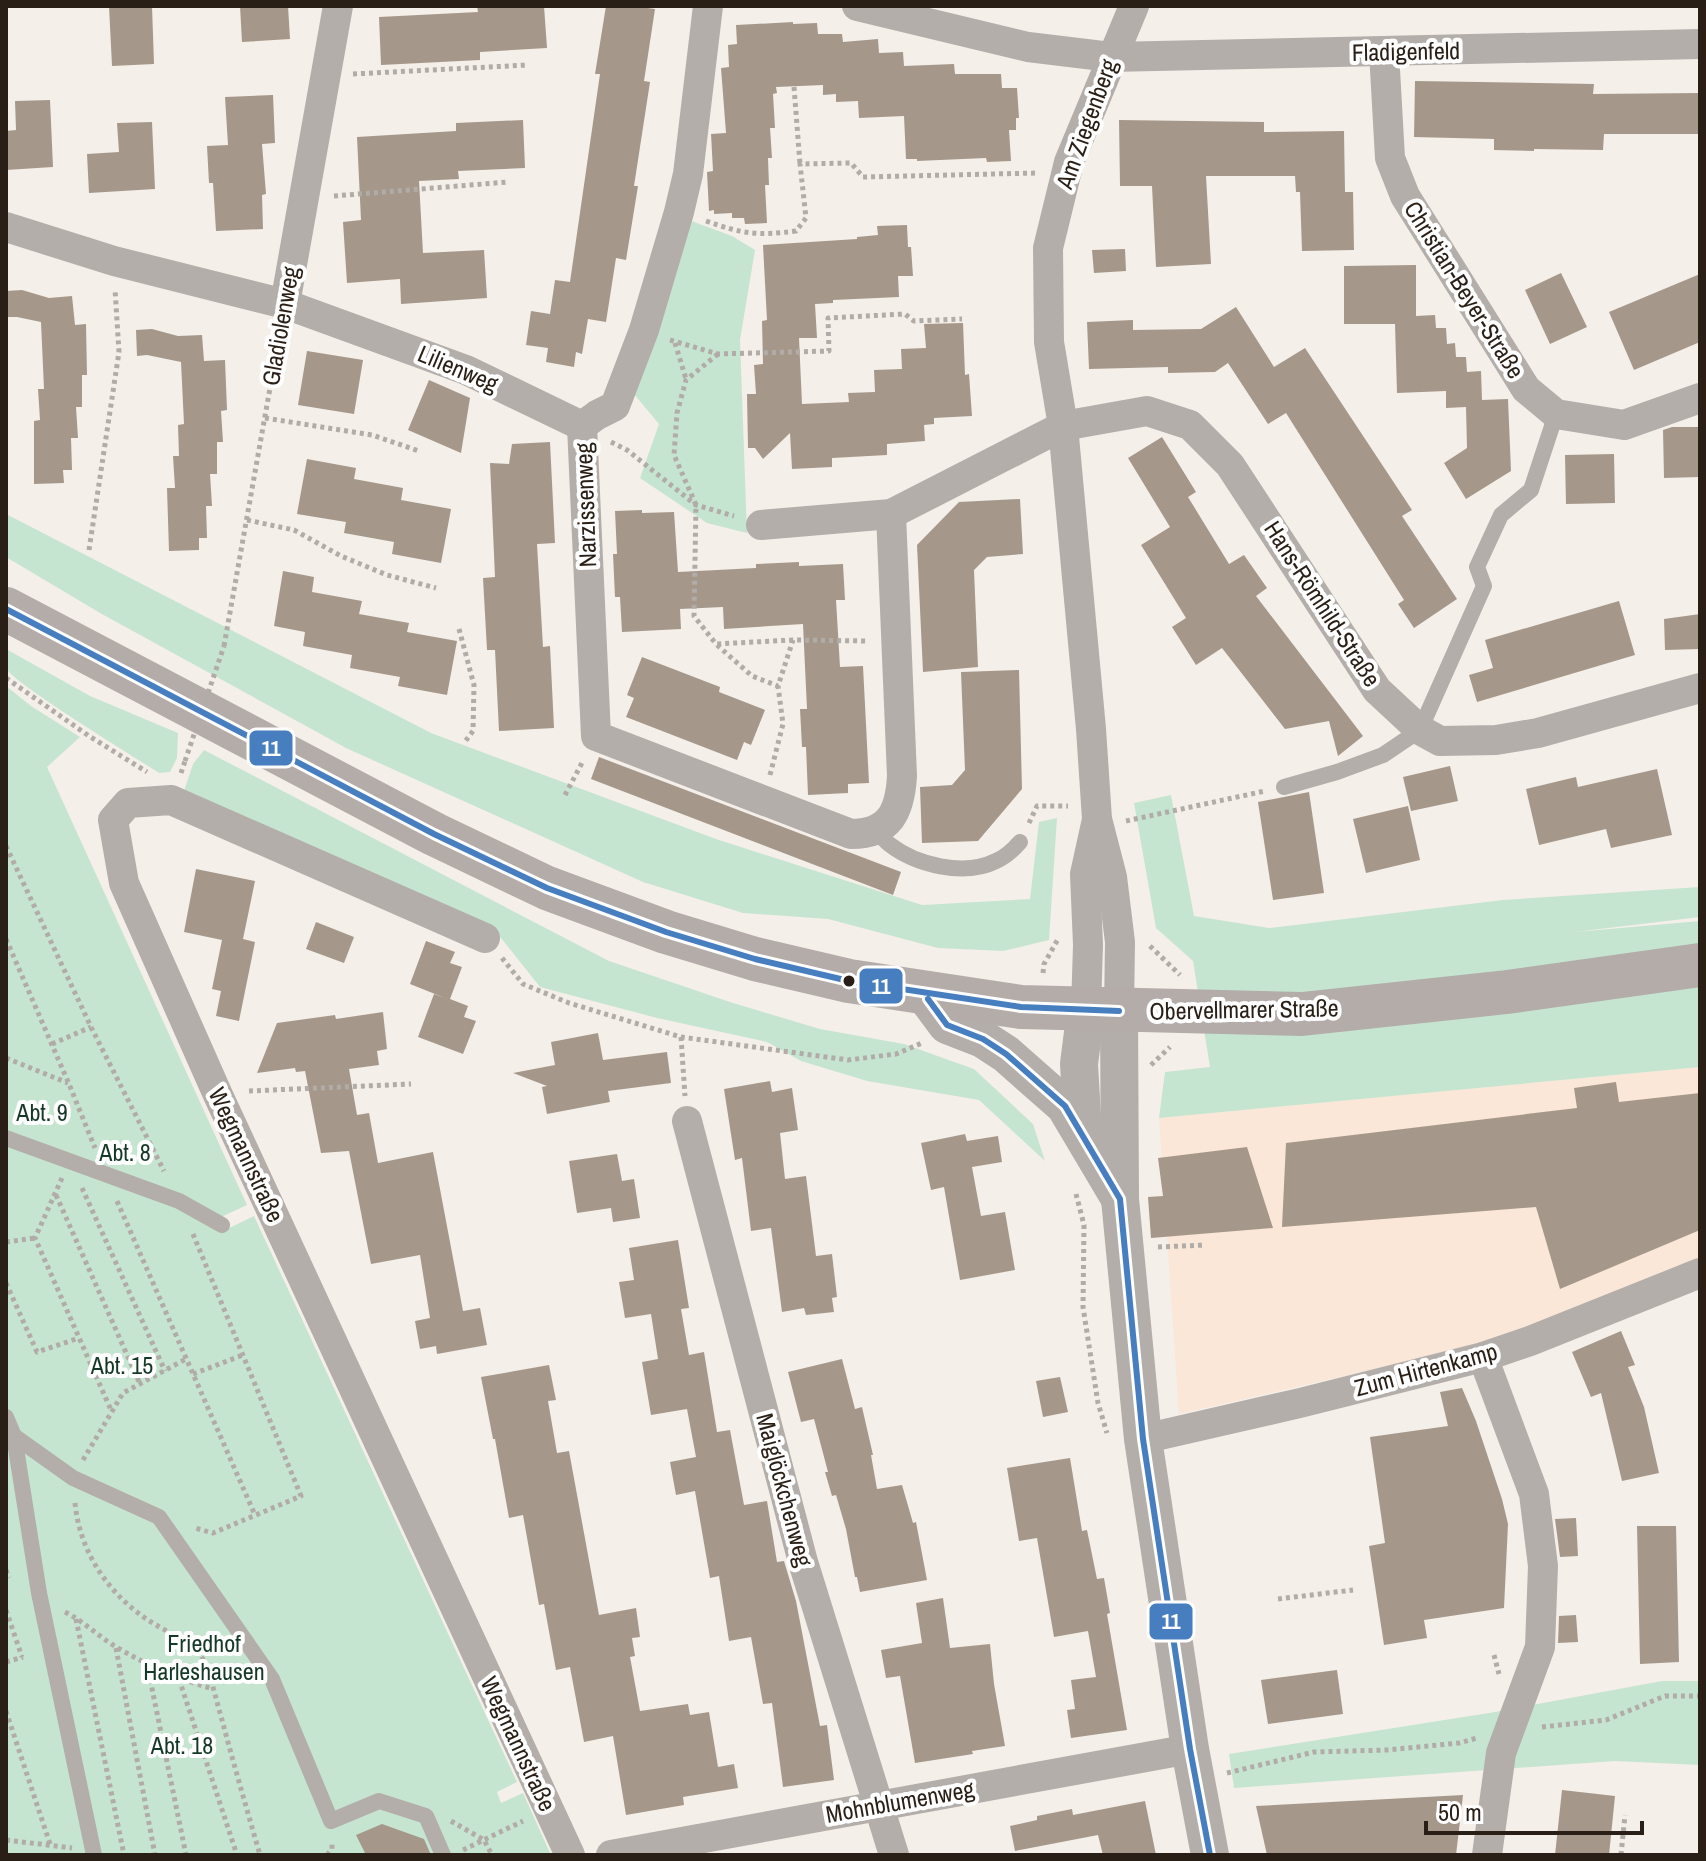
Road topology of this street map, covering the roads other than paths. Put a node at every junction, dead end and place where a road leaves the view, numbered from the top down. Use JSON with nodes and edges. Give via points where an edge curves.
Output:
{"nodes":[{"id":1,"x":338,"y":6,"type":"edge"},
{"id":2,"x":708,"y":6,"type":"edge"},
{"id":3,"x":857,"y":6,"type":"edge"},
{"id":4,"x":1134,"y":6,"type":"edge"},
{"id":5,"x":1700,"y":44,"type":"edge"},
{"id":6,"x":1384,"y":52,"type":"junction"},
{"id":7,"x":1111,"y":57,"type":"junction"},
{"id":8,"x":6,"y":227,"type":"edge"},
{"id":9,"x":285,"y":304,"type":"junction"},
{"id":10,"x":1700,"y":398,"type":"edge"},
{"id":11,"x":1556,"y":414,"type":"junction"},
{"id":12,"x":582,"y":426,"type":"junction"},
{"id":13,"x":1063,"y":426,"type":"junction"},
{"id":14,"x":891,"y":514,"type":"junction"},
{"id":15,"x":761,"y":525,"type":"road end"},
{"id":16,"x":6,"y":609,"type":"edge"},
{"id":17,"x":1700,"y":688,"type":"edge"},
{"id":18,"x":1420,"y":730,"type":"junction"},
{"id":19,"x":1284,"y":787,"type":"road end"},
{"id":20,"x":876,"y":830,"type":"junction"},
{"id":21,"x":1020,"y":842,"type":"road end"},
{"id":22,"x":485,"y":938,"type":"road end"},
{"id":23,"x":1700,"y":965,"type":"edge"},
{"id":24,"x":924,"y":994,"type":"junction"},
{"id":25,"x":1103,"y":1010,"type":"junction"},
{"id":26,"x":687,"y":1121,"type":"road end"},
{"id":27,"x":1083,"y":1133,"type":"junction"},
{"id":28,"x":6,"y":1138,"type":"edge"},
{"id":29,"x":1120,"y":1199,"type":"junction"},
{"id":30,"x":222,"y":1225,"type":"dead end"},
{"id":31,"x":1700,"y":1273,"type":"edge"},
{"id":32,"x":1483,"y":1357,"type":"junction"},
{"id":33,"x":6,"y":1417,"type":"edge"},
{"id":34,"x":14,"y":1436,"type":"junction"},
{"id":35,"x":1126,"y":1440,"type":"junction"},
{"id":36,"x":1193,"y":1765,"type":"junction"},
{"id":37,"x":879,"y":1806,"type":"junction"},
{"id":38,"x":87,"y":1853,"type":"edge"},
{"id":39,"x":443,"y":1855,"type":"edge"},
{"id":40,"x":570,"y":1855,"type":"edge"},
{"id":41,"x":611,"y":1855,"type":"edge"},
{"id":42,"x":894,"y":1855,"type":"edge"},
{"id":43,"x":1210,"y":1855,"type":"edge"},
{"id":44,"x":1487,"y":1855,"type":"edge"}],
"edges":[{"from":1,"to":9,"type":"street","name":"Gladiolenweg"},
{"from":2,"to":12,"type":"street","name":"Narzissenweg","via":[[688,174],[644,330],[615,406]]},
{"from":3,"to":7,"type":"street","via":[[1028,47]]},
{"from":4,"to":7,"type":"street","name":"Am Ziegenberg"},
{"from":5,"to":6,"type":"street","name":"Fladigenfeld"},
{"from":6,"to":7,"type":"street","name":"Fladigenfeld"},
{"from":6,"to":11,"type":"street","name":"Christian-Beyer-Straße","via":[[1390,158],[1405,196],[1526,389]]},
{"from":7,"to":13,"type":"street","name":"Am Ziegenberg","via":[[1066,173],[1048,248],[1049,342]]},
{"from":8,"to":9,"type":"street","name":"Lilienweg","via":[[114,261]]},
{"from":9,"to":12,"type":"street","name":"Lilienweg","via":[[466,370]]},
{"from":10,"to":11,"type":"street","via":[[1624,425]]},
{"from":11,"to":18,"type":"lane","via":[[1531,490],[1501,515],[1477,567],[1484,586]]},
{"from":12,"to":20,"type":"street","name":"Narzissenweg","via":[[596,736],[851,834]]},
{"from":13,"to":14,"type":"street"},
{"from":13,"to":18,"type":"street","name":"Hans-Römhild-Straße","via":[[1147,411],[1190,425],[1230,465],[1377,690]]},
{"from":13,"to":25,"type":"street","name":"Am Ziegenberg","via":[[1091,729],[1111,820],[1119,929]]},
{"from":14,"to":15,"type":"street"},
{"from":14,"to":20,"type":"street","via":[[902,776],[897,810]]},
{"from":16,"to":24,"type":"main road","name":"Obervellmarer Straße","via":[[547,888],[755,959]]},
{"from":17,"to":18,"type":"street","name":"Hans-Römhild-Straße","via":[[1496,740],[1440,741]]},
{"from":18,"to":19,"type":"lane","via":[[1383,755]]},
{"from":20,"to":21,"type":"lane","via":[[911,857],[958,869],[994,863]]},
{"from":22,"to":40,"type":"street","name":"Wegmannstraße","via":[[171,800],[128,803],[113,820],[124,883]]},
{"from":23,"to":25,"type":"main road","name":"Obervellmarer Straße","via":[[1302,1014]]},
{"from":24,"to":25,"type":"main road","name":"Obervellmarer Straße","via":[[1021,1007]]},
{"from":24,"to":27,"type":"street","via":[[947,1025],[983,1039],[1044,1086]]},
{"from":25,"to":27,"type":"street","via":[[1079,1064]]},
{"from":25,"to":29,"type":"street"},
{"from":26,"to":37,"type":"street","name":"Maiglöckchenweg","via":[[803,1562]]},
{"from":27,"to":29,"type":"street"},
{"from":28,"to":30,"type":"lane","via":[[179,1201]]},
{"from":29,"to":35,"type":"street"},
{"from":31,"to":32,"type":"street","name":"Zum Hirtenkamp"},
{"from":32,"to":35,"type":"street","name":"Zum Hirtenkamp"},
{"from":32,"to":44,"type":"street","via":[[1534,1494],[1543,1566],[1540,1647],[1501,1753]]},
{"from":33,"to":34,"type":"lane"},
{"from":34,"to":38,"type":"lane"},
{"from":34,"to":39,"type":"lane","via":[[73,1478],[159,1517],[272,1679],[331,1821],[379,1801],[426,1816]]},
{"from":35,"to":36,"type":"street"},
{"from":36,"to":37,"type":"street","name":"Mohnblumenweg","via":[[1164,1755]]},
{"from":36,"to":43,"type":"street"},
{"from":37,"to":41,"type":"street","name":"Mohnblumenweg"},
{"from":37,"to":42,"type":"street","name":"Maiglöckchenweg"}]}
